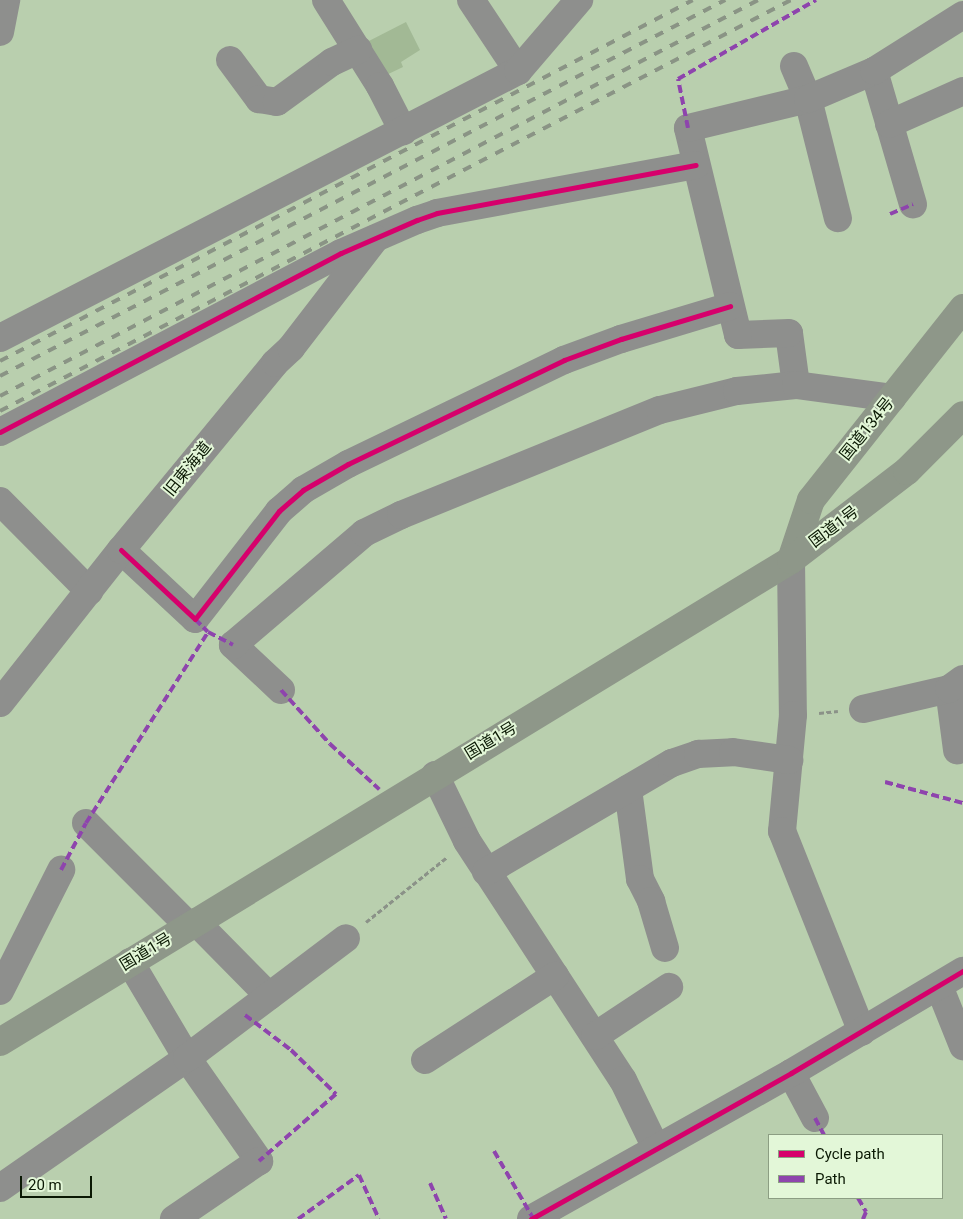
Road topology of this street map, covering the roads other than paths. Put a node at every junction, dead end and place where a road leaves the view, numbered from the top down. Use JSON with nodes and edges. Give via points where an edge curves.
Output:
{"nodes":[{"id":1,"x":6,"y":0,"type":"edge"},
{"id":2,"x":326,"y":0,"type":"edge"},
{"id":3,"x":471,"y":0,"type":"edge"},
{"id":4,"x":579,"y":0,"type":"edge"},
{"id":5,"x":963,"y":15,"type":"edge"},
{"id":6,"x":0,"y":32,"type":"edge"},
{"id":7,"x":358,"y":50,"type":"junction"},
{"id":8,"x":230,"y":60,"type":"dead end"},
{"id":9,"x":794,"y":66,"type":"dead end"},
{"id":10,"x":518,"y":71,"type":"junction"},
{"id":11,"x":874,"y":71,"type":"junction"},
{"id":12,"x":963,"y":91,"type":"edge"},
{"id":13,"x":808,"y":99,"type":"junction"},
{"id":14,"x":889,"y":124,"type":"junction"},
{"id":15,"x":403,"y":130,"type":"junction"},
{"id":16,"x":696,"y":165,"type":"junction"},
{"id":17,"x":913,"y":204,"type":"dead end"},
{"id":18,"x":838,"y":218,"type":"dead end"},
{"id":19,"x":377,"y":236,"type":"junction"},
{"id":20,"x":730,"y":306,"type":"junction"},
{"id":21,"x":963,"y":308,"type":"edge"},
{"id":22,"x":0,"y":338,"type":"edge"},
{"id":23,"x":796,"y":385,"type":"junction"},
{"id":24,"x":892,"y":398,"type":"junction"},
{"id":25,"x":963,"y":415,"type":"edge"},
{"id":26,"x":0,"y":432,"type":"edge"},
{"id":27,"x":0,"y":501,"type":"edge"},
{"id":28,"x":121,"y":550,"type":"junction"},
{"id":29,"x":791,"y":560,"type":"junction"},
{"id":30,"x":88,"y":592,"type":"junction"},
{"id":31,"x":956,"y":684,"type":"edge"},
{"id":32,"x":281,"y":690,"type":"dead end"},
{"id":33,"x":0,"y":703,"type":"edge"},
{"id":34,"x":862,"y":709,"type":"road end"},
{"id":35,"x":957,"y":750,"type":"dead end"},
{"id":36,"x":789,"y":760,"type":"junction"},
{"id":37,"x":435,"y":775,"type":"junction"},
{"id":38,"x":628,"y":789,"type":"junction"},
{"id":39,"x":86,"y":823,"type":"dead end"},
{"id":40,"x":61,"y":870,"type":"dead end"},
{"id":41,"x":486,"y":872,"type":"junction"},
{"id":42,"x":193,"y":924,"type":"junction"},
{"id":43,"x":346,"y":938,"type":"road end"},
{"id":44,"x":665,"y":948,"type":"dead end"},
{"id":45,"x":130,"y":962,"type":"junction"},
{"id":46,"x":963,"y":971,"type":"edge"},
{"id":47,"x":555,"y":976,"type":"junction"},
{"id":48,"x":939,"y":986,"type":"junction"},
{"id":49,"x":669,"y":987,"type":"dead end"},
{"id":50,"x":0,"y":990,"type":"edge"},
{"id":51,"x":269,"y":996,"type":"junction"},
{"id":52,"x":862,"y":1032,"type":"junction"},
{"id":53,"x":595,"y":1036,"type":"junction"},
{"id":54,"x":0,"y":1042,"type":"edge"},
{"id":55,"x":963,"y":1046,"type":"edge"},
{"id":56,"x":187,"y":1058,"type":"junction"},
{"id":57,"x":425,"y":1060,"type":"dead end"},
{"id":58,"x":791,"y":1073,"type":"junction"},
{"id":59,"x":815,"y":1118,"type":"dead end"},
{"id":60,"x":656,"y":1148,"type":"junction"},
{"id":61,"x":0,"y":1188,"type":"edge"},
{"id":62,"x":174,"y":1219,"type":"edge"},
{"id":63,"x":531,"y":1219,"type":"edge"}],
"edges":[{"from":1,"to":6,"type":"street"},
{"from":2,"to":7,"type":"street"},
{"from":3,"to":10,"type":"street"},
{"from":4,"to":10,"type":"street"},
{"from":5,"to":11,"type":"street"},
{"from":7,"to":8,"type":"street","via":[[332,62],[277,102],[259,99]]},
{"from":7,"to":15,"type":"street"},
{"from":9,"to":13,"type":"street"},
{"from":10,"to":15,"type":"street"},
{"from":11,"to":13,"type":"street"},
{"from":11,"to":14,"type":"street"},
{"from":12,"to":14,"type":"street"},
{"from":13,"to":16,"type":"street","via":[[688,128]]},
{"from":13,"to":18,"type":"street"},
{"from":14,"to":17,"type":"street"},
{"from":15,"to":22,"type":"street"},
{"from":16,"to":19,"type":"street","via":[[437,213]]},
{"from":16,"to":20,"type":"street"},
{"from":19,"to":26,"type":"street"},
{"from":19,"to":28,"type":"street","name":"旧東海道","via":[[291,348],[275,363]]},
{"from":20,"to":23,"type":"street","via":[[738,335],[789,333]]},
{"from":20,"to":28,"type":"street","via":[[564,360],[325,477],[303,490],[279,511],[195,619]]},
{"from":21,"to":24,"type":"highway","name":"国道134号"},
{"from":23,"to":24,"type":"street"},
{"from":23,"to":32,"type":"street","via":[[737,392],[660,410],[364,533],[233,645]]},
{"from":24,"to":29,"type":"highway","name":"国道134号","via":[[811,500]]},
{"from":25,"to":29,"type":"highway","name":"国道1号","via":[[907,471]]},
{"from":27,"to":30,"type":"street"},
{"from":28,"to":30,"type":"street","name":"旧東海道"},
{"from":29,"to":36,"type":"street","via":[[793,715]]},
{"from":29,"to":37,"type":"highway","name":"国道1号"},
{"from":30,"to":33,"type":"street","name":"旧東海道"},
{"from":31,"to":34,"type":"street"},
{"from":31,"to":35,"type":"street"},
{"from":36,"to":38,"type":"street","via":[[733,752],[698,754],[672,763]]},
{"from":36,"to":52,"type":"street","via":[[782,831]]},
{"from":37,"to":41,"type":"street"},
{"from":37,"to":42,"type":"highway","name":"国道1号"},
{"from":38,"to":41,"type":"street"},
{"from":38,"to":44,"type":"street","via":[[640,879],[651,901]]},
{"from":39,"to":42,"type":"street"},
{"from":40,"to":50,"type":"street"},
{"from":41,"to":47,"type":"street"},
{"from":42,"to":45,"type":"highway","name":"国道1号"},
{"from":42,"to":51,"type":"street"},
{"from":43,"to":51,"type":"street"},
{"from":45,"to":54,"type":"highway","name":"国道1号"},
{"from":45,"to":56,"type":"street"},
{"from":46,"to":48,"type":"street"},
{"from":47,"to":53,"type":"street"},
{"from":47,"to":57,"type":"street"},
{"from":48,"to":52,"type":"street"},
{"from":48,"to":55,"type":"street"},
{"from":49,"to":53,"type":"street"},
{"from":51,"to":56,"type":"street"},
{"from":52,"to":58,"type":"street"},
{"from":53,"to":60,"type":"street","via":[[623,1080]]},
{"from":56,"to":61,"type":"street"},
{"from":56,"to":62,"type":"street","via":[[259,1161]]},
{"from":58,"to":59,"type":"street"},
{"from":58,"to":60,"type":"street"},
{"from":60,"to":63,"type":"street"}]}
